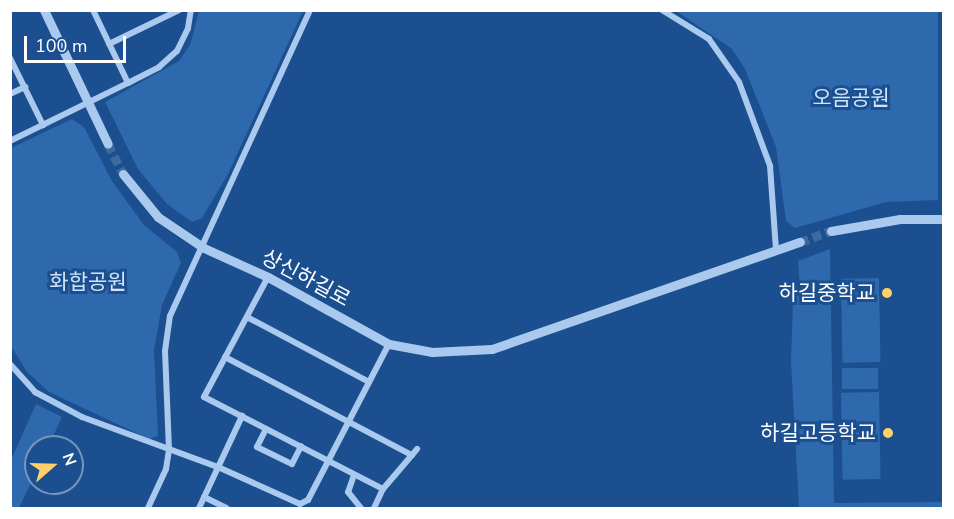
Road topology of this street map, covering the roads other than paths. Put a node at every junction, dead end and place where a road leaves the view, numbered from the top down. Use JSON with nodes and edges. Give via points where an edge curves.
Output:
{"nodes":[{"id":1,"x":44,"y":10,"type":"edge"},
{"id":2,"x":93,"y":10,"type":"edge"},
{"id":3,"x":179,"y":10,"type":"edge"},
{"id":4,"x":191,"y":10,"type":"edge"},
{"id":5,"x":310,"y":10,"type":"edge"},
{"id":6,"x":662,"y":10,"type":"edge"},
{"id":7,"x":109,"y":44,"type":"junction"},
{"id":8,"x":10,"y":58,"type":"edge"},
{"id":9,"x":128,"y":83,"type":"junction"},
{"id":10,"x":25,"y":87,"type":"junction"},
{"id":11,"x":10,"y":94,"type":"edge"},
{"id":12,"x":88,"y":104,"type":"junction"},
{"id":13,"x":43,"y":125,"type":"junction"},
{"id":14,"x":10,"y":141,"type":"edge"},
{"id":15,"x":108,"y":144,"type":"tunnel mouth"},
{"id":16,"x":123,"y":174,"type":"tunnel mouth"},
{"id":17,"x":944,"y":219,"type":"edge"},
{"id":18,"x":831,"y":231,"type":"tunnel mouth"},
{"id":19,"x":800,"y":242,"type":"tunnel mouth"},
{"id":20,"x":204,"y":248,"type":"junction"},
{"id":21,"x":776,"y":249,"type":"junction"},
{"id":22,"x":268,"y":277,"type":"junction"},
{"id":23,"x":247,"y":317,"type":"junction"},
{"id":24,"x":390,"y":344,"type":"junction"},
{"id":25,"x":225,"y":357,"type":"junction"},
{"id":26,"x":10,"y":364,"type":"edge"},
{"id":27,"x":369,"y":382,"type":"junction"},
{"id":28,"x":242,"y":416,"type":"junction"},
{"id":29,"x":349,"y":422,"type":"junction"},
{"id":30,"x":266,"y":429,"type":"junction"},
{"id":31,"x":301,"y":446,"type":"junction"},
{"id":32,"x":417,"y":449,"type":"dead end"},
{"id":33,"x":169,"y":450,"type":"junction"},
{"id":34,"x":412,"y":455,"type":"junction"},
{"id":35,"x":328,"y":460,"type":"junction"},
{"id":36,"x":218,"y":467,"type":"junction"},
{"id":37,"x":354,"y":474,"type":"junction"},
{"id":38,"x":383,"y":489,"type":"junction"},
{"id":39,"x":204,"y":497,"type":"junction"},
{"id":40,"x":148,"y":508,"type":"edge"},
{"id":41,"x":199,"y":508,"type":"edge"},
{"id":42,"x":227,"y":508,"type":"edge"},
{"id":43,"x":361,"y":508,"type":"edge"},
{"id":44,"x":374,"y":508,"type":"edge"}],
"edges":[{"from":1,"to":12,"type":"street"},
{"from":2,"to":7,"type":"street"},
{"from":3,"to":7,"type":"street"},
{"from":4,"to":9,"type":"street","via":[[177,51],[159,67]]},
{"from":5,"to":20,"type":"street"},
{"from":6,"to":21,"type":"street","via":[[709,39],[739,82],[770,166]]},
{"from":7,"to":9,"type":"street"},
{"from":8,"to":10,"type":"street"},
{"from":9,"to":12,"type":"street"},
{"from":10,"to":11,"type":"street"},
{"from":10,"to":13,"type":"street"},
{"from":12,"to":13,"type":"street"},
{"from":12,"to":15,"type":"street"},
{"from":13,"to":14,"type":"street"},
{"from":16,"to":20,"type":"street","name":"상신하길로","via":[[158,217]]},
{"from":17,"to":18,"type":"street","via":[[900,219]]},
{"from":19,"to":21,"type":"street"},
{"from":20,"to":22,"type":"street","name":"상신하길로"},
{"from":20,"to":33,"type":"street","via":[[170,316],[165,351]]},
{"from":21,"to":24,"type":"street","via":[[492,349],[455,354]]},
{"from":22,"to":23,"type":"street"},
{"from":22,"to":24,"type":"street","name":"상신하길로"},
{"from":23,"to":25,"type":"street"},
{"from":23,"to":27,"type":"street"},
{"from":24,"to":27,"type":"street"},
{"from":25,"to":28,"type":"street","via":[[204,397]]},
{"from":25,"to":29,"type":"street"},
{"from":26,"to":33,"type":"street","via":[[42,397],[126,436]]},
{"from":27,"to":29,"type":"street"},
{"from":28,"to":30,"type":"street"},
{"from":28,"to":36,"type":"street"},
{"from":29,"to":34,"type":"street"},
{"from":29,"to":35,"type":"street"},
{"from":30,"to":31,"type":"street"},
{"from":30,"to":31,"type":"street","via":[[257,447],[292,464]]},
{"from":31,"to":35,"type":"street"},
{"from":32,"to":34,"type":"street"},
{"from":33,"to":36,"type":"street"},
{"from":33,"to":40,"type":"street","via":[[166,469]]},
{"from":34,"to":38,"type":"street"},
{"from":35,"to":36,"type":"street","via":[[308,500],[300,504]]},
{"from":35,"to":37,"type":"street"},
{"from":36,"to":39,"type":"street"},
{"from":37,"to":38,"type":"street"},
{"from":37,"to":43,"type":"street","via":[[348,492]]},
{"from":38,"to":44,"type":"street"},
{"from":39,"to":41,"type":"street"},
{"from":39,"to":42,"type":"street"}]}
